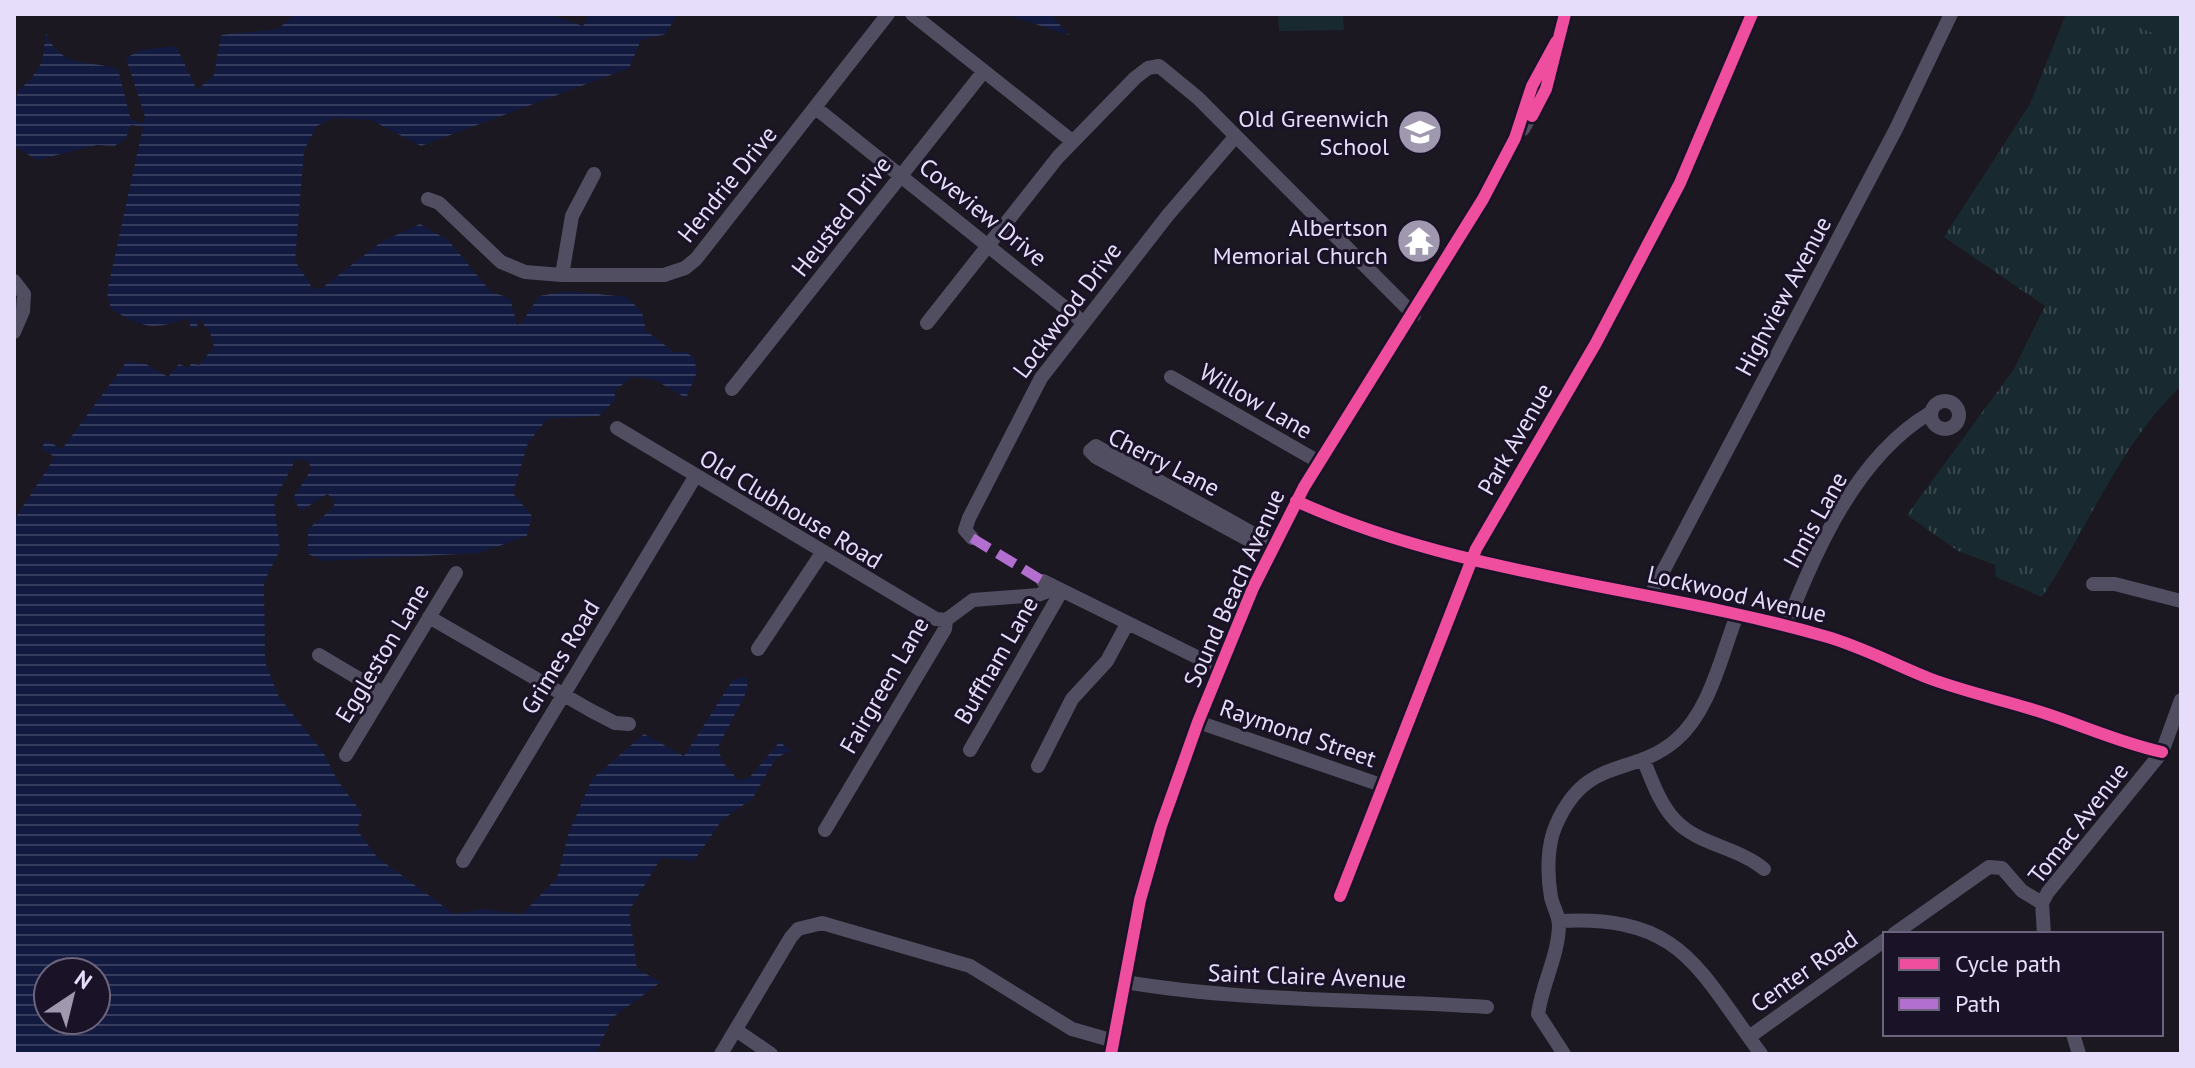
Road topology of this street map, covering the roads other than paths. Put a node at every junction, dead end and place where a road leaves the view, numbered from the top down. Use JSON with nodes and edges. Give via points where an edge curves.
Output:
{"nodes":[{"id":1,"x":888,"y":14,"type":"edge"},
{"id":2,"x":912,"y":14,"type":"edge"},
{"id":3,"x":1565,"y":14,"type":"edge"},
{"id":4,"x":1752,"y":14,"type":"edge"},
{"id":5,"x":1951,"y":14,"type":"edge"},
{"id":6,"x":984,"y":71,"type":"junction"},
{"id":7,"x":817,"y":109,"type":"junction"},
{"id":8,"x":1235,"y":137,"type":"junction"},
{"id":9,"x":1072,"y":141,"type":"junction"},
{"id":10,"x":594,"y":174,"type":"dead end"},
{"id":11,"x":902,"y":175,"type":"junction"},
{"id":12,"x":428,"y":199,"type":"dead end"},
{"id":13,"x":988,"y":244,"type":"junction"},
{"id":14,"x":562,"y":275,"type":"junction"},
{"id":15,"x":14,"y":281,"type":"edge"},
{"id":16,"x":1414,"y":315,"type":"junction"},
{"id":17,"x":1083,"y":322,"type":"junction"},
{"id":18,"x":927,"y":323,"type":"dead end"},
{"id":19,"x":14,"y":332,"type":"edge"},
{"id":20,"x":1171,"y":377,"type":"dead end"},
{"id":21,"x":732,"y":389,"type":"dead end"},
{"id":22,"x":1930,"y":413,"type":"dead end"},
{"id":23,"x":617,"y":428,"type":"dead end"},
{"id":24,"x":1319,"y":462,"type":"junction"},
{"id":25,"x":695,"y":477,"type":"junction"},
{"id":26,"x":1296,"y":501,"type":"junction"},
{"id":27,"x":968,"y":534,"type":"dead end"},
{"id":28,"x":1271,"y":547,"type":"junction"},
{"id":29,"x":822,"y":553,"type":"junction"},
{"id":30,"x":1471,"y":561,"type":"junction"},
{"id":31,"x":456,"y":573,"type":"dead end"},
{"id":32,"x":2093,"y":584,"type":"dead end"},
{"id":33,"x":1052,"y":587,"type":"junction"},
{"id":34,"x":1650,"y":596,"type":"junction"},
{"id":35,"x":2181,"y":601,"type":"edge"},
{"id":36,"x":1737,"y":615,"type":"junction"},
{"id":37,"x":429,"y":617,"type":"junction"},
{"id":38,"x":946,"y":620,"type":"junction"},
{"id":39,"x":1127,"y":624,"type":"junction"},
{"id":40,"x":1786,"y":626,"type":"junction"},
{"id":41,"x":758,"y":649,"type":"dead end"},
{"id":42,"x":319,"y":655,"type":"dead end"},
{"id":43,"x":1219,"y":668,"type":"junction"},
{"id":44,"x":383,"y":693,"type":"junction"},
{"id":45,"x":564,"y":695,"type":"junction"},
{"id":46,"x":2181,"y":700,"type":"edge"},
{"id":47,"x":1198,"y":722,"type":"junction"},
{"id":48,"x":629,"y":724,"type":"dead end"},
{"id":49,"x":2126,"y":745,"type":"junction"},
{"id":50,"x":970,"y":750,"type":"dead end"},
{"id":51,"x":2162,"y":752,"type":"junction"},
{"id":52,"x":346,"y":755,"type":"dead end"},
{"id":53,"x":1643,"y":759,"type":"junction"},
{"id":54,"x":1038,"y":766,"type":"dead end"},
{"id":55,"x":2149,"y":768,"type":"junction"},
{"id":56,"x":1384,"y":786,"type":"junction"},
{"id":57,"x":825,"y":830,"type":"dead end"},
{"id":58,"x":463,"y":861,"type":"dead end"},
{"id":59,"x":1764,"y":869,"type":"dead end"},
{"id":60,"x":1340,"y":896,"type":"dead end"},
{"id":61,"x":2042,"y":903,"type":"junction"},
{"id":62,"x":1559,"y":921,"type":"junction"},
{"id":63,"x":1897,"y":932,"type":"edge"},
{"id":64,"x":2044,"y":932,"type":"edge"},
{"id":65,"x":1883,"y":941,"type":"edge"},
{"id":66,"x":1125,"y":982,"type":"junction"},
{"id":67,"x":1487,"y":1007,"type":"dead end"},
{"id":68,"x":736,"y":1030,"type":"junction"},
{"id":69,"x":1749,"y":1037,"type":"junction"},
{"id":70,"x":1112,"y":1047,"type":"edge"},
{"id":71,"x":721,"y":1054,"type":"edge"},
{"id":72,"x":771,"y":1054,"type":"edge"},
{"id":73,"x":1564,"y":1054,"type":"edge"},
{"id":74,"x":1761,"y":1054,"type":"edge"}],
"edges":[{"from":1,"to":7,"type":"street","name":"Hendrie Drive"},
{"from":2,"to":6,"type":"street"},
{"from":3,"to":16,"type":"street","name":"Sound Beach Avenue","via":[[1515,138]]},
{"from":4,"to":30,"type":"street","name":"Park Avenue","via":[[1680,183]]},
{"from":5,"to":34,"type":"street","name":"Highview Avenue"},
{"from":6,"to":9,"type":"street"},
{"from":6,"to":11,"type":"street","name":"Heusted Drive"},
{"from":7,"to":11,"type":"street","name":"Coveview Drive"},
{"from":7,"to":14,"type":"street","name":"Hendrie Drive","via":[[685,268],[664,275]]},
{"from":8,"to":9,"type":"street","via":[[1159,66],[1135,78]]},
{"from":8,"to":16,"type":"street"},
{"from":8,"to":17,"type":"street","name":"Lockwood Drive"},
{"from":9,"to":13,"type":"street"},
{"from":10,"to":14,"type":"street","via":[[572,216]]},
{"from":11,"to":13,"type":"street","name":"Coveview Drive"},
{"from":11,"to":21,"type":"street","name":"Heusted Drive"},
{"from":12,"to":14,"type":"street","name":"Hendrie Drive","via":[[439,203],[501,262],[525,272]]},
{"from":13,"to":17,"type":"street","name":"Coveview Drive"},
{"from":13,"to":18,"type":"street"},
{"from":15,"to":19,"type":"street","via":[[24,294]]},
{"from":16,"to":24,"type":"street","name":"Sound Beach Avenue"},
{"from":17,"to":27,"type":"street","name":"Lockwood Drive","via":[[1030,396]]},
{"from":20,"to":24,"type":"street","name":"Willow Lane"},
{"from":22,"to":40,"type":"street","name":"Innis Lane","via":[[1904,430],[1848,499]]},
{"from":23,"to":25,"type":"street","name":"Old Clubhouse Road"},
{"from":24,"to":26,"type":"street","name":"Sound Beach Avenue"},
{"from":25,"to":29,"type":"street","name":"Old Clubhouse Road"},
{"from":25,"to":45,"type":"street","name":"Grimes Road"},
{"from":26,"to":28,"type":"street","name":"Sound Beach Avenue"},
{"from":26,"to":30,"type":"street","name":"Lockwood Avenue","via":[[1361,528]]},
{"from":28,"to":28,"type":"street","name":"Cherry Lane","via":[[1096,446],[1090,448],[1096,457],[1260,546]]},
{"from":28,"to":43,"type":"street","name":"Sound Beach Avenue"},
{"from":29,"to":38,"type":"street","name":"Old Clubhouse Road"},
{"from":29,"to":41,"type":"street"},
{"from":30,"to":34,"type":"street","name":"Lockwood Avenue"},
{"from":30,"to":56,"type":"street","name":"Park Avenue"},
{"from":31,"to":37,"type":"street","name":"Eggleston Lane"},
{"from":32,"to":35,"type":"street","via":[[2115,584]]},
{"from":33,"to":38,"type":"street","name":"Fairgreen Lane","via":[[1038,595],[973,600]]},
{"from":33,"to":39,"type":"street"},
{"from":33,"to":50,"type":"street","name":"Buffham Lane"},
{"from":34,"to":36,"type":"street","name":"Lockwood Avenue"},
{"from":36,"to":40,"type":"street","name":"Lockwood Avenue"},
{"from":36,"to":53,"type":"street","via":[[1700,711],[1674,742]]},
{"from":37,"to":44,"type":"street","name":"Eggleston Lane"},
{"from":37,"to":45,"type":"street"},
{"from":38,"to":57,"type":"street","name":"Fairgreen Lane"},
{"from":39,"to":43,"type":"street"},
{"from":39,"to":54,"type":"street","via":[[1107,661],[1072,699]]},
{"from":40,"to":49,"type":"street","name":"Lockwood Avenue","via":[[1860,647],[1961,690],[2045,713]]},
{"from":42,"to":44,"type":"street"},
{"from":43,"to":47,"type":"street","name":"Sound Beach Avenue"},
{"from":44,"to":52,"type":"street","name":"Eggleston Lane"},
{"from":45,"to":48,"type":"street","via":[[615,723]]},
{"from":45,"to":58,"type":"street","name":"Grimes Road"},
{"from":46,"to":51,"type":"street","name":"Tomac Avenue"},
{"from":47,"to":56,"type":"street","name":"Raymond Street"},
{"from":47,"to":66,"type":"street","name":"Sound Beach Avenue","via":[[1140,900]]},
{"from":49,"to":51,"type":"street","name":"Lockwood Avenue"},
{"from":49,"to":55,"type":"street","name":"Lockwood Avenue"},
{"from":51,"to":55,"type":"street","name":"Tomac Avenue"},
{"from":53,"to":59,"type":"street","via":[[1661,801],[1677,822],[1749,855]]},
{"from":53,"to":62,"type":"street","via":[[1605,770],[1581,787],[1557,824],[1550,842],[1550,871]]},
{"from":55,"to":61,"type":"street","name":"Tomac Avenue"},
{"from":56,"to":60,"type":"street","name":"Park Avenue"},
{"from":61,"to":63,"type":"street","name":"Center Road","via":[[2022,891],[2002,868],[1989,867]]},
{"from":61,"to":64,"type":"street","name":"Tomac Avenue"},
{"from":62,"to":69,"type":"street","via":[[1616,921],[1658,934],[1698,969]]},
{"from":62,"to":73,"type":"street","via":[[1538,1014]]},
{"from":65,"to":69,"type":"street","name":"Center Road"},
{"from":66,"to":67,"type":"street","name":"Saint Claire Avenue","via":[[1185,992]]},
{"from":66,"to":70,"type":"street","name":"Sound Beach Avenue"},
{"from":68,"to":70,"type":"street","via":[[791,937],[798,929],[822,923],[970,966],[1072,1029]]},
{"from":68,"to":71,"type":"street"},
{"from":68,"to":72,"type":"street"},
{"from":69,"to":74,"type":"street"}]}
